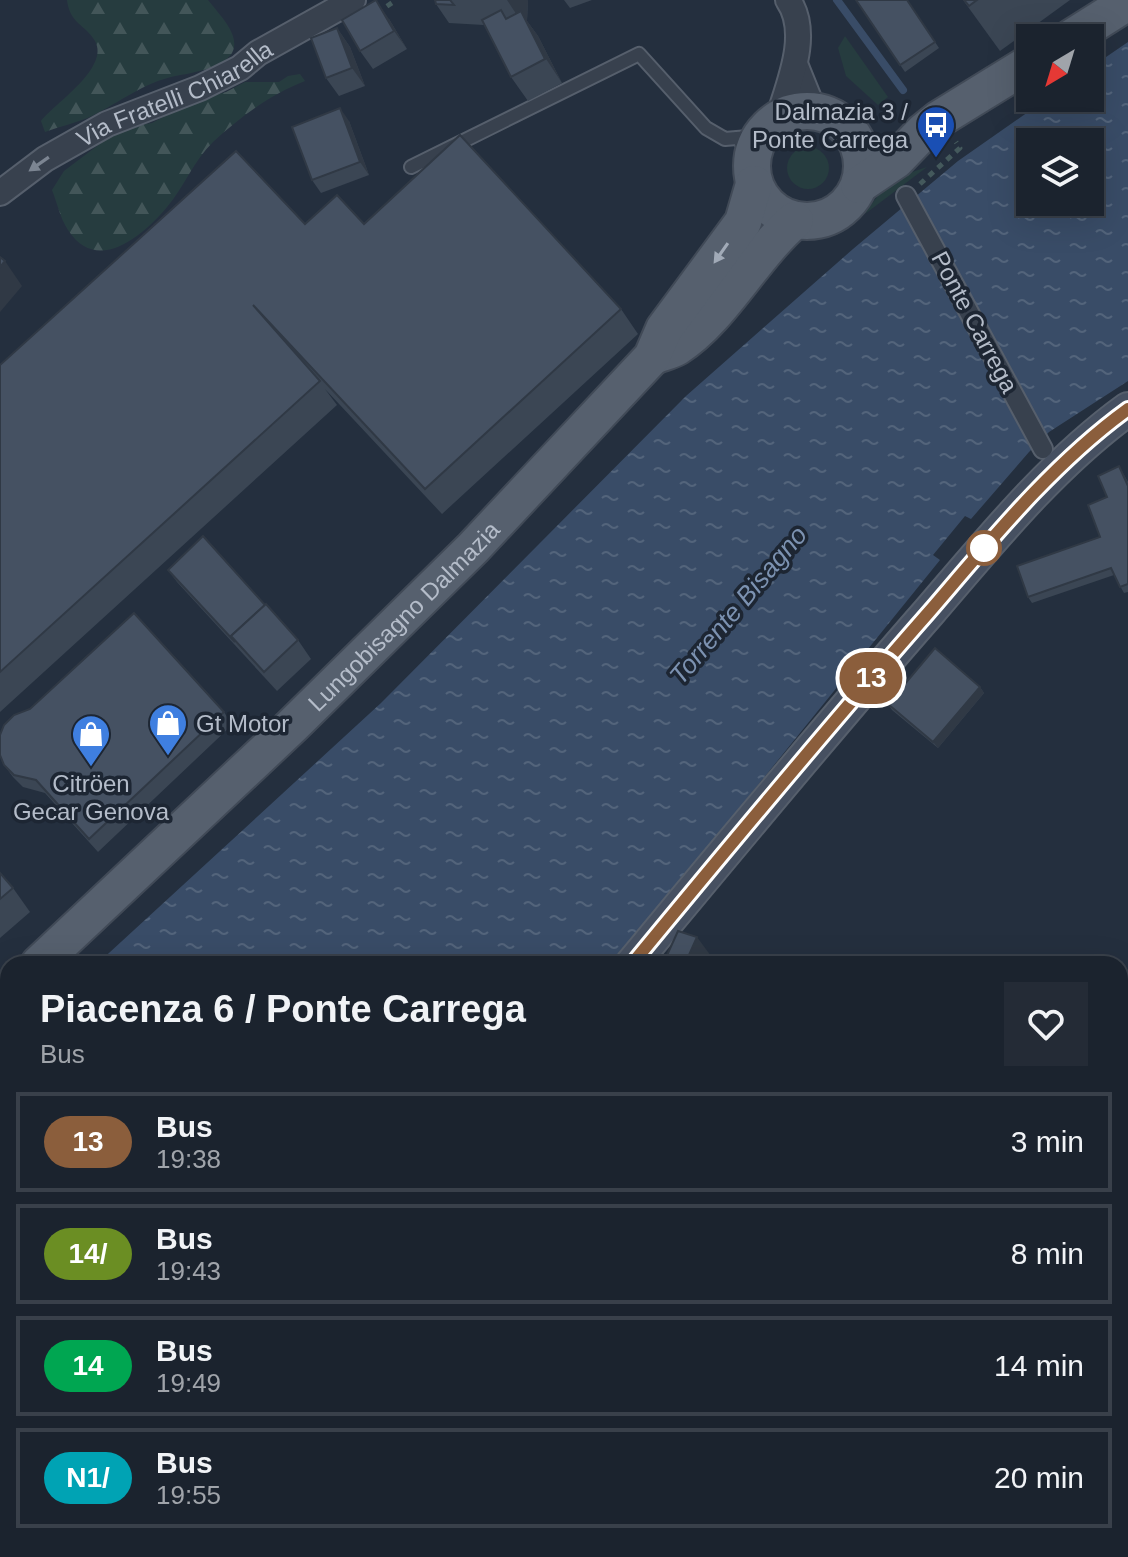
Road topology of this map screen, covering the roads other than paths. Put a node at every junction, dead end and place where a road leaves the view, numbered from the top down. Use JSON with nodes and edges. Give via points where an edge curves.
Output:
{"nodes":[{"id":1,"x":314,"y":0,"type":"edge"},
{"id":2,"x":353,"y":0,"type":"edge"},
{"id":3,"x":788,"y":0,"type":"edge"},
{"id":4,"x":1116,"y":4,"type":"edge"},
{"id":5,"x":1090,"y":24,"type":"edge"},
{"id":6,"x":306,"y":26,"type":"junction"},
{"id":7,"x":795,"y":64,"type":"junction"},
{"id":8,"x":1016,"y":72,"type":"edge"},
{"id":9,"x":814,"y":111,"type":"junction"},
{"id":10,"x":849,"y":130,"type":"junction"},
{"id":11,"x":924,"y":131,"type":"junction"},
{"id":12,"x":756,"y":147,"type":"junction"},
{"id":13,"x":411,"y":167,"type":"dead end"},
{"id":14,"x":859,"y":185,"type":"junction"},
{"id":15,"x":0,"y":193,"type":"edge"},
{"id":16,"x":906,"y":196,"type":"dead end"},
{"id":17,"x":795,"y":220,"type":"junction"},
{"id":18,"x":652,"y":357,"type":"junction"},
{"id":19,"x":1128,"y":409,"type":"edge"},
{"id":20,"x":1043,"y":449,"type":"dead end"},
{"id":21,"x":48,"y":956,"type":"edge"},
{"id":22,"x":639,"y":956,"type":"edge"}],
"edges":[{"from":1,"to":6,"type":"street"},
{"from":2,"to":6,"type":"street","name":"Via Fratelli Chiarella"},
{"from":3,"to":7,"type":"street","via":[[797,13]]},
{"from":4,"to":5,"type":"main road"},
{"from":6,"to":15,"type":"street","name":"Via Fratelli Chiarella","one_way":true,"via":[[200,88],[107,124],[45,159]]},
{"from":7,"to":9,"type":"street"},
{"from":7,"to":12,"type":"street"},
{"from":8,"to":11,"type":"main road"},
{"from":9,"to":10,"type":"main road"},
{"from":9,"to":12,"type":"main road","via":[[789,113]]},
{"from":10,"to":11,"type":"main road"},
{"from":10,"to":14,"type":"main road","via":[[862,156]]},
{"from":11,"to":14,"type":"main road","via":[[896,160]]},
{"from":12,"to":13,"type":"lane","via":[[706,128],[639,54]]},
{"from":12,"to":17,"type":"main road","via":[[770,207]]},
{"from":12,"to":18,"type":"main road","name":"Lungobisagno Dalmazia","one_way":true,"via":[[743,222],[664,329]]},
{"from":14,"to":17,"type":"main road","via":[[834,215]]},
{"from":16,"to":20,"type":"street","name":"Ponte Carrega"},
{"from":17,"to":18,"type":"main road","name":"Lungobisagno Dalmazia","via":[[708,320],[677,347]]},
{"from":18,"to":21,"type":"main road","name":"Lungobisagno Dalmazia","via":[[461,559]]},
{"from":19,"to":22,"type":"main road","via":[[1103,427],[993,537]]}]}
